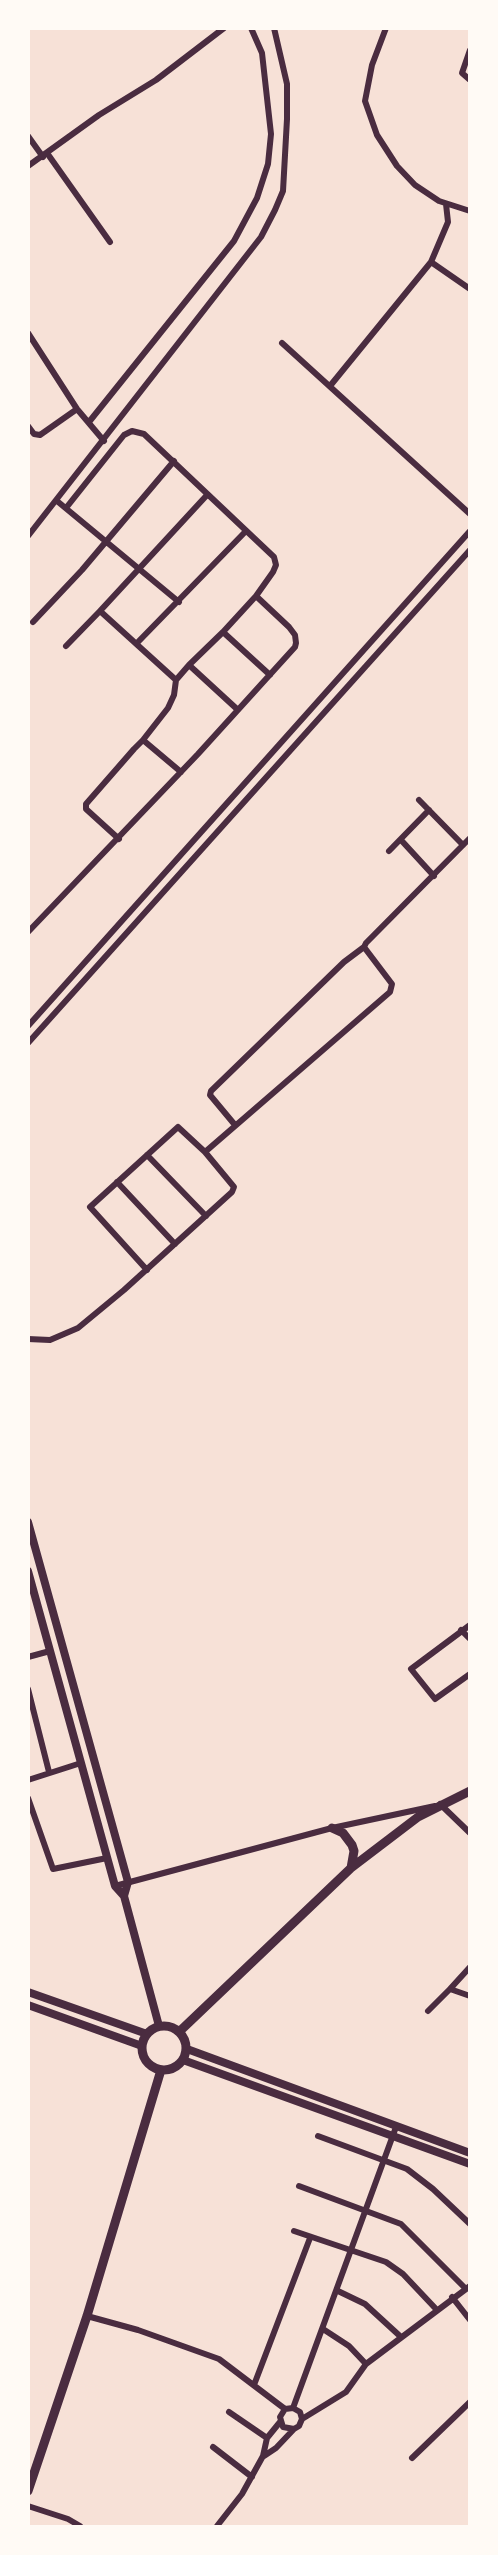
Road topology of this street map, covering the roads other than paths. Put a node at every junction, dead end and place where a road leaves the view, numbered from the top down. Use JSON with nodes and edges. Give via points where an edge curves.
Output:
{"nodes":[{"id":1,"x":224,"y":28,"type":"edge"},
{"id":2,"x":251,"y":28,"type":"edge"},
{"id":3,"x":274,"y":28,"type":"edge"},
{"id":4,"x":386,"y":28,"type":"edge"},
{"id":5,"x":470,"y":50,"type":"edge"},
{"id":6,"x":470,"y":80,"type":"edge"},
{"id":7,"x":28,"y":136,"type":"edge"},
{"id":8,"x":45,"y":155,"type":"junction"},
{"id":9,"x":28,"y":166,"type":"edge"},
{"id":10,"x":446,"y":204,"type":"junction"},
{"id":11,"x":470,"y":211,"type":"edge"},
{"id":12,"x":110,"y":243,"type":"dead end"},
{"id":13,"x":431,"y":262,"type":"junction"},
{"id":14,"x":470,"y":290,"type":"edge"},
{"id":15,"x":28,"y":333,"type":"edge"},
{"id":16,"x":35,"y":342,"type":"junction"},
{"id":17,"x":282,"y":343,"type":"dead end"},
{"id":18,"x":28,"y":346,"type":"edge"},
{"id":19,"x":330,"y":386,"type":"junction"},
{"id":20,"x":77,"y":408,"type":"junction"},
{"id":21,"x":90,"y":423,"type":"junction"},
{"id":22,"x":28,"y":426,"type":"edge"},
{"id":23,"x":103,"y":440,"type":"junction"},
{"id":24,"x":174,"y":461,"type":"junction"},
{"id":25,"x":207,"y":495,"type":"junction"},
{"id":26,"x":57,"y":501,"type":"junction"},
{"id":27,"x":66,"y":508,"type":"junction"},
{"id":28,"x":470,"y":514,"type":"edge"},
{"id":29,"x":246,"y":531,"type":"junction"},
{"id":30,"x":470,"y":531,"type":"edge"},
{"id":31,"x":28,"y":536,"type":"edge"},
{"id":32,"x":107,"y":540,"type":"junction"},
{"id":33,"x":470,"y":550,"type":"edge"},
{"id":34,"x":139,"y":567,"type":"junction"},
{"id":35,"x":437,"y":567,"type":"junction"},
{"id":36,"x":445,"y":576,"type":"junction"},
{"id":37,"x":256,"y":596,"type":"junction"},
{"id":38,"x":179,"y":602,"type":"junction"},
{"id":39,"x":100,"y":610,"type":"junction"},
{"id":40,"x":33,"y":622,"type":"dead end"},
{"id":41,"x":223,"y":632,"type":"junction"},
{"id":42,"x":137,"y":643,"type":"junction"},
{"id":43,"x":66,"y":646,"type":"dead end"},
{"id":44,"x":189,"y":665,"type":"junction"},
{"id":45,"x":270,"y":675,"type":"junction"},
{"id":46,"x":176,"y":680,"type":"junction"},
{"id":47,"x":238,"y":710,"type":"junction"},
{"id":48,"x":143,"y":740,"type":"junction"},
{"id":49,"x":181,"y":772,"type":"junction"},
{"id":50,"x":420,"y":800,"type":"dead end"},
{"id":51,"x":429,"y":810,"type":"junction"},
{"id":52,"x":119,"y":839,"type":"junction"},
{"id":53,"x":469,"y":839,"type":"edge"},
{"id":54,"x":401,"y":840,"type":"junction"},
{"id":55,"x":463,"y":845,"type":"junction"},
{"id":56,"x":389,"y":851,"type":"dead end"},
{"id":57,"x":434,"y":876,"type":"junction"},
{"id":58,"x":28,"y":932,"type":"edge"},
{"id":59,"x":364,"y":947,"type":"junction"},
{"id":60,"x":28,"y":1026,"type":"edge"},
{"id":61,"x":28,"y":1043,"type":"edge"},
{"id":62,"x":235,"y":1125,"type":"junction"},
{"id":63,"x":205,"y":1152,"type":"junction"},
{"id":64,"x":147,"y":1155,"type":"junction"},
{"id":65,"x":117,"y":1182,"type":"junction"},
{"id":66,"x":206,"y":1216,"type":"junction"},
{"id":67,"x":175,"y":1244,"type":"junction"},
{"id":68,"x":147,"y":1270,"type":"junction"},
{"id":69,"x":28,"y":1339,"type":"edge"},
{"id":70,"x":28,"y":1522,"type":"edge"},
{"id":71,"x":28,"y":1571,"type":"edge"},
{"id":72,"x":30,"y":1580,"type":"edge"},
{"id":73,"x":470,"y":1625,"type":"edge"},
{"id":74,"x":461,"y":1630,"type":"junction"},
{"id":75,"x":470,"y":1639,"type":"edge"},
{"id":76,"x":50,"y":1651,"type":"junction"},
{"id":77,"x":28,"y":1657,"type":"edge"},
{"id":78,"x":470,"y":1674,"type":"edge"},
{"id":79,"x":28,"y":1689,"type":"edge"},
{"id":80,"x":81,"y":1763,"type":"junction"},
{"id":81,"x":50,"y":1772,"type":"junction"},
{"id":82,"x":28,"y":1780,"type":"edge"},
{"id":83,"x":102,"y":1784,"type":"junction"},
{"id":84,"x":88,"y":1788,"type":"junction"},
{"id":85,"x":470,"y":1791,"type":"edge"},
{"id":86,"x":28,"y":1798,"type":"edge"},
{"id":87,"x":437,"y":1805,"type":"junction"},
{"id":88,"x":332,"y":1828,"type":"junction"},
{"id":89,"x":470,"y":1833,"type":"edge"},
{"id":90,"x":107,"y":1857,"type":"junction"},
{"id":91,"x":351,"y":1868,"type":"junction"},
{"id":92,"x":128,"y":1882,"type":"junction"},
{"id":93,"x":115,"y":1887,"type":"junction"},
{"id":94,"x":124,"y":1896,"type":"junction"},
{"id":95,"x":470,"y":1967,"type":"edge"},
{"id":96,"x":450,"y":1989,"type":"junction"},
{"id":97,"x":28,"y":1992,"type":"edge"},
{"id":98,"x":470,"y":1996,"type":"edge"},
{"id":99,"x":28,"y":2005,"type":"edge"},
{"id":100,"x":428,"y":2011,"type":"dead end"},
{"id":101,"x":159,"y":2026,"type":"junction"},
{"id":102,"x":180,"y":2031,"type":"junction"},
{"id":103,"x":147,"y":2034,"type":"junction"},
{"id":104,"x":142,"y":2046,"type":"junction"},
{"id":105,"x":187,"y":2049,"type":"junction"},
{"id":106,"x":183,"y":2060,"type":"junction"},
{"id":107,"x":161,"y":2070,"type":"junction"},
{"id":108,"x":396,"y":2127,"type":"junction"},
{"id":109,"x":318,"y":2136,"type":"dead end"},
{"id":110,"x":391,"y":2141,"type":"junction"},
{"id":111,"x":470,"y":2154,"type":"edge"},
{"id":112,"x":386,"y":2156,"type":"junction"},
{"id":113,"x":470,"y":2164,"type":"edge"},
{"id":114,"x":299,"y":2186,"type":"dead end"},
{"id":115,"x":366,"y":2210,"type":"junction"},
{"id":116,"x":470,"y":2224,"type":"edge"},
{"id":117,"x":294,"y":2231,"type":"dead end"},
{"id":118,"x":310,"y":2238,"type":"junction"},
{"id":119,"x":352,"y":2252,"type":"junction"},
{"id":120,"x":467,"y":2287,"type":"edge"},
{"id":121,"x":338,"y":2291,"type":"junction"},
{"id":122,"x":452,"y":2297,"type":"junction"},
{"id":123,"x":436,"y":2309,"type":"junction"},
{"id":124,"x":87,"y":2316,"type":"junction"},
{"id":125,"x":470,"y":2320,"type":"edge"},
{"id":126,"x":323,"y":2329,"type":"junction"},
{"id":127,"x":401,"y":2337,"type":"junction"},
{"id":128,"x":366,"y":2364,"type":"junction"},
{"id":129,"x":254,"y":2385,"type":"junction"},
{"id":130,"x":470,"y":2402,"type":"edge"},
{"id":131,"x":293,"y":2408,"type":"junction"},
{"id":132,"x":285,"y":2409,"type":"junction"},
{"id":133,"x":229,"y":2412,"type":"dead end"},
{"id":134,"x":302,"y":2419,"type":"junction"},
{"id":135,"x":280,"y":2422,"type":"junction"},
{"id":136,"x":294,"y":2429,"type":"junction"},
{"id":137,"x":267,"y":2438,"type":"junction"},
{"id":138,"x":213,"y":2447,"type":"dead end"},
{"id":139,"x":263,"y":2456,"type":"junction"},
{"id":140,"x":412,"y":2458,"type":"dead end"},
{"id":141,"x":252,"y":2477,"type":"junction"},
{"id":142,"x":28,"y":2491,"type":"edge"},
{"id":143,"x":28,"y":2506,"type":"edge"},
{"id":144,"x":80,"y":2526,"type":"edge"},
{"id":145,"x":217,"y":2526,"type":"edge"}],
"edges":[{"from":1,"to":8,"type":"street","via":[[156,80]]},
{"from":2,"to":21,"type":"street","via":[[262,54],[272,134],[257,198],[234,241]]},
{"from":3,"to":23,"type":"street","via":[[287,84],[283,190],[275,210],[261,237]]},
{"from":4,"to":10,"type":"street","via":[[366,86],[368,115],[397,166],[427,194]]},
{"from":5,"to":6,"type":"street","via":[[462,73]]},
{"from":7,"to":8,"type":"street"},
{"from":8,"to":9,"type":"street"},
{"from":8,"to":12,"type":"street"},
{"from":10,"to":11,"type":"street"},
{"from":10,"to":13,"type":"street","via":[[448,222]]},
{"from":13,"to":14,"type":"street"},
{"from":13,"to":19,"type":"street"},
{"from":15,"to":16,"type":"street"},
{"from":16,"to":18,"type":"street"},
{"from":16,"to":20,"type":"street"},
{"from":17,"to":19,"type":"street"},
{"from":19,"to":28,"type":"street"},
{"from":20,"to":21,"type":"street"},
{"from":20,"to":22,"type":"street","via":[[40,435]]},
{"from":21,"to":23,"type":"street"},
{"from":23,"to":26,"type":"street"},
{"from":24,"to":25,"type":"street"},
{"from":24,"to":27,"type":"street","via":[[144,434],[128,432]]},
{"from":24,"to":32,"type":"street"},
{"from":25,"to":29,"type":"street"},
{"from":25,"to":34,"type":"street"},
{"from":26,"to":27,"type":"street"},
{"from":26,"to":31,"type":"street"},
{"from":27,"to":32,"type":"street"},
{"from":29,"to":37,"type":"street","via":[[271,553],[276,565]]},
{"from":29,"to":38,"type":"street"},
{"from":30,"to":35,"type":"street"},
{"from":32,"to":34,"type":"street"},
{"from":32,"to":40,"type":"street"},
{"from":33,"to":36,"type":"street"},
{"from":34,"to":38,"type":"street"},
{"from":34,"to":39,"type":"street"},
{"from":35,"to":36,"type":"street"},
{"from":35,"to":60,"type":"street"},
{"from":36,"to":61,"type":"street"},
{"from":37,"to":41,"type":"street"},
{"from":37,"to":45,"type":"street","via":[[296,638],[295,647]]},
{"from":38,"to":42,"type":"street"},
{"from":39,"to":42,"type":"street"},
{"from":39,"to":43,"type":"street"},
{"from":41,"to":44,"type":"street"},
{"from":41,"to":45,"type":"street"},
{"from":42,"to":46,"type":"street"},
{"from":44,"to":46,"type":"street"},
{"from":44,"to":47,"type":"street"},
{"from":45,"to":47,"type":"street"},
{"from":46,"to":48,"type":"street","via":[[168,708]]},
{"from":47,"to":49,"type":"street"},
{"from":48,"to":49,"type":"street"},
{"from":48,"to":52,"type":"street","via":[[86,802],[86,809]]},
{"from":49,"to":52,"type":"street"},
{"from":50,"to":51,"type":"street"},
{"from":51,"to":54,"type":"street"},
{"from":51,"to":55,"type":"street"},
{"from":52,"to":58,"type":"street"},
{"from":53,"to":55,"type":"street"},
{"from":54,"to":56,"type":"street"},
{"from":54,"to":57,"type":"street"},
{"from":55,"to":57,"type":"street"},
{"from":57,"to":59,"type":"street"},
{"from":59,"to":62,"type":"street","via":[[211,1091],[210,1095]]},
{"from":59,"to":62,"type":"street","via":[[389,978],[390,992]]},
{"from":62,"to":63,"type":"street"},
{"from":63,"to":64,"type":"street","via":[[178,1127]]},
{"from":63,"to":66,"type":"street","via":[[234,1189]]},
{"from":64,"to":65,"type":"street"},
{"from":64,"to":66,"type":"street"},
{"from":65,"to":67,"type":"street"},
{"from":65,"to":68,"type":"street","via":[[89,1210]]},
{"from":66,"to":67,"type":"street"},
{"from":67,"to":68,"type":"street"},
{"from":68,"to":69,"type":"street","via":[[78,1328],[50,1340]]},
{"from":70,"to":83,"type":"street"},
{"from":71,"to":72,"type":"street"},
{"from":72,"to":76,"type":"street"},
{"from":73,"to":74,"type":"street"},
{"from":74,"to":75,"type":"street"},
{"from":74,"to":78,"type":"street","via":[[411,1669],[435,1700]]},
{"from":76,"to":77,"type":"street"},
{"from":76,"to":80,"type":"street"},
{"from":79,"to":81,"type":"street"},
{"from":80,"to":81,"type":"street"},
{"from":80,"to":84,"type":"street"},
{"from":81,"to":82,"type":"street"},
{"from":83,"to":84,"type":"street"},
{"from":83,"to":92,"type":"street"},
{"from":84,"to":90,"type":"street"},
{"from":85,"to":87,"type":"highway"},
{"from":86,"to":90,"type":"street","via":[[52,1869]]},
{"from":87,"to":88,"type":"street"},
{"from":87,"to":89,"type":"street"},
{"from":87,"to":91,"type":"highway"},
{"from":88,"to":91,"type":"highway","via":[[343,1833],[352,1845]]},
{"from":88,"to":92,"type":"street"},
{"from":90,"to":93,"type":"street"},
{"from":91,"to":102,"type":"highway"},
{"from":92,"to":93,"type":"street"},
{"from":92,"to":94,"type":"street"},
{"from":93,"to":94,"type":"street"},
{"from":94,"to":101,"type":"street"},
{"from":95,"to":96,"type":"street"},
{"from":96,"to":98,"type":"street"},
{"from":96,"to":100,"type":"street"},
{"from":97,"to":103,"type":"main road"},
{"from":99,"to":104,"type":"main road"},
{"from":101,"to":102,"type":"highway"},
{"from":101,"to":103,"type":"highway"},
{"from":102,"to":105,"type":"highway"},
{"from":103,"to":104,"type":"highway"},
{"from":104,"to":107,"type":"highway","via":[[145,2060]]},
{"from":105,"to":106,"type":"highway"},
{"from":105,"to":108,"type":"main road"},
{"from":106,"to":107,"type":"highway","via":[[173,2068]]},
{"from":106,"to":110,"type":"main road"},
{"from":107,"to":124,"type":"highway"},
{"from":108,"to":110,"type":"street"},
{"from":108,"to":111,"type":"main road"},
{"from":109,"to":112,"type":"street"},
{"from":110,"to":112,"type":"street"},
{"from":110,"to":113,"type":"main road"},
{"from":112,"to":115,"type":"street"},
{"from":112,"to":116,"type":"street","via":[[420,2176]]},
{"from":114,"to":115,"type":"street"},
{"from":115,"to":119,"type":"street"},
{"from":115,"to":120,"type":"street","via":[[409,2229]]},
{"from":117,"to":118,"type":"street"},
{"from":118,"to":119,"type":"street"},
{"from":118,"to":129,"type":"street"},
{"from":119,"to":121,"type":"street"},
{"from":119,"to":123,"type":"street","via":[[386,2262]]},
{"from":120,"to":122,"type":"street"},
{"from":121,"to":126,"type":"street"},
{"from":121,"to":127,"type":"street","via":[[365,2304]]},
{"from":122,"to":123,"type":"street"},
{"from":122,"to":125,"type":"street"},
{"from":123,"to":127,"type":"street"},
{"from":124,"to":129,"type":"street","via":[[209,2355]]},
{"from":124,"to":142,"type":"highway"},
{"from":126,"to":128,"type":"street","via":[[349,2346]]},
{"from":126,"to":131,"type":"street"},
{"from":127,"to":128,"type":"street"},
{"from":128,"to":134,"type":"street","via":[[346,2392]]},
{"from":129,"to":132,"type":"street"},
{"from":130,"to":140,"type":"street"},
{"from":131,"to":132,"type":"street"},
{"from":131,"to":134,"type":"street"},
{"from":132,"to":135,"type":"street"},
{"from":133,"to":137,"type":"street"},
{"from":134,"to":136,"type":"street"},
{"from":135,"to":136,"type":"street"},
{"from":135,"to":137,"type":"street"},
{"from":136,"to":139,"type":"street"},
{"from":137,"to":139,"type":"street"},
{"from":138,"to":141,"type":"street"},
{"from":139,"to":141,"type":"street"},
{"from":141,"to":145,"type":"street"},
{"from":143,"to":144,"type":"street"}]}
